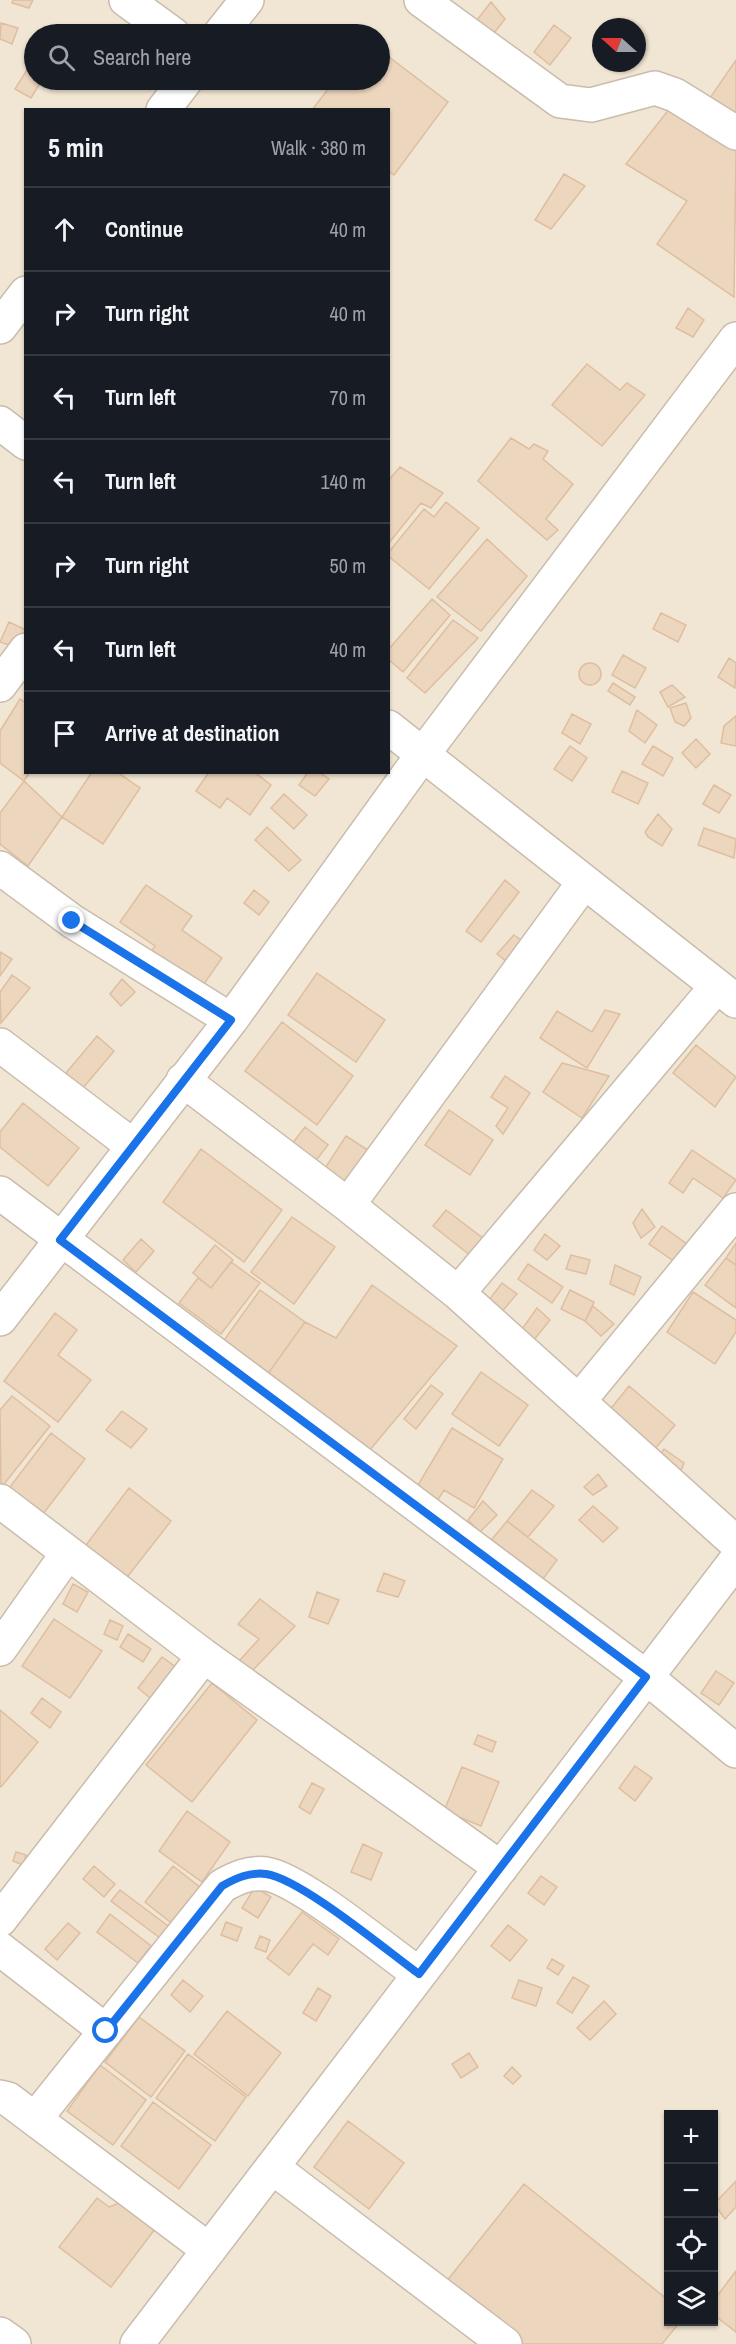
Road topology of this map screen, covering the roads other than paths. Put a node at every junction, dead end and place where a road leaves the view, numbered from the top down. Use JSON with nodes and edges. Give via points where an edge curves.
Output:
{"nodes":[{"id":1,"x":126,"y":0,"type":"edge"},
{"id":2,"x":247,"y":0,"type":"edge"},
{"id":3,"x":421,"y":0,"type":"edge"},
{"id":4,"x":158,"y":24,"type":"edge"},
{"id":5,"x":228,"y":24,"type":"edge"},
{"id":6,"x":179,"y":90,"type":"edge"},
{"id":7,"x":165,"y":108,"type":"edge"},
{"id":8,"x":736,"y":133,"type":"edge"},
{"id":9,"x":24,"y":296,"type":"edge"},
{"id":10,"x":0,"y":327,"type":"edge"},
{"id":11,"x":736,"y":339,"type":"edge"},
{"id":12,"x":0,"y":423,"type":"edge"},
{"id":13,"x":24,"y":441,"type":"edge"},
{"id":14,"x":24,"y":653,"type":"edge"},
{"id":15,"x":0,"y":685,"type":"edge"},
{"id":16,"x":390,"y":729,"type":"edge"},
{"id":17,"x":423,"y":754,"type":"junction"},
{"id":18,"x":0,"y":868,"type":"edge"},
{"id":19,"x":584,"y":882,"type":"junction"},
{"id":20,"x":726,"y":994,"type":"edge"},
{"id":21,"x":231,"y":1020,"type":"junction"},
{"id":22,"x":0,"y":1045,"type":"edge"},
{"id":23,"x":183,"y":1080,"type":"junction"},
{"id":24,"x":133,"y":1146,"type":"junction"},
{"id":25,"x":0,"y":1193,"type":"edge"},
{"id":26,"x":348,"y":1205,"type":"junction"},
{"id":27,"x":736,"y":1210,"type":"edge"},
{"id":28,"x":60,"y":1240,"type":"junction"},
{"id":29,"x":458,"y":1293,"type":"junction"},
{"id":30,"x":0,"y":1319,"type":"edge"},
{"id":31,"x":579,"y":1401,"type":"junction"},
{"id":32,"x":0,"y":1501,"type":"edge"},
{"id":33,"x":736,"y":1543,"type":"edge"},
{"id":34,"x":68,"y":1554,"type":"junction"},
{"id":35,"x":736,"y":1560,"type":"edge"},
{"id":36,"x":0,"y":1649,"type":"edge"},
{"id":37,"x":204,"y":1656,"type":"junction"},
{"id":38,"x":646,"y":1677,"type":"junction"},
{"id":39,"x":736,"y":1751,"type":"edge"},
{"id":40,"x":501,"y":1868,"type":"junction"},
{"id":41,"x":0,"y":1920,"type":"edge"},
{"id":42,"x":0,"y":1949,"type":"edge"},
{"id":43,"x":419,"y":1974,"type":"junction"},
{"id":44,"x":106,"y":2031,"type":"junction"},
{"id":45,"x":0,"y":2097,"type":"edge"},
{"id":46,"x":34,"y":2120,"type":"junction"},
{"id":47,"x":272,"y":2167,"type":"junction"},
{"id":48,"x":208,"y":2250,"type":"junction"},
{"id":49,"x":0,"y":2334,"type":"edge"},
{"id":50,"x":14,"y":2344,"type":"edge"},
{"id":51,"x":137,"y":2344,"type":"edge"},
{"id":52,"x":505,"y":2344,"type":"edge"}],
"edges":[{"from":1,"to":4,"type":"street"},
{"from":2,"to":5,"type":"street"},
{"from":3,"to":8,"type":"street","via":[[560,101],[591,105],[655,88],[675,95]]},
{"from":6,"to":7,"type":"street"},
{"from":9,"to":10,"type":"street"},
{"from":11,"to":17,"type":"street"},
{"from":12,"to":13,"type":"street"},
{"from":14,"to":15,"type":"street"},
{"from":16,"to":17,"type":"street"},
{"from":17,"to":19,"type":"street"},
{"from":17,"to":21,"type":"street"},
{"from":18,"to":21,"type":"street","via":[[72,921]]},
{"from":19,"to":20,"type":"street"},
{"from":19,"to":26,"type":"street"},
{"from":20,"to":29,"type":"street"},
{"from":21,"to":23,"type":"street"},
{"from":22,"to":24,"type":"street"},
{"from":23,"to":24,"type":"street"},
{"from":23,"to":26,"type":"street"},
{"from":24,"to":28,"type":"street"},
{"from":25,"to":28,"type":"street"},
{"from":26,"to":29,"type":"street"},
{"from":27,"to":31,"type":"street"},
{"from":28,"to":30,"type":"street"},
{"from":28,"to":38,"type":"street"},
{"from":29,"to":31,"type":"street"},
{"from":31,"to":33,"type":"street"},
{"from":32,"to":34,"type":"street"},
{"from":34,"to":36,"type":"street"},
{"from":34,"to":37,"type":"street"},
{"from":35,"to":38,"type":"street"},
{"from":37,"to":40,"type":"street"},
{"from":37,"to":41,"type":"street"},
{"from":38,"to":39,"type":"street"},
{"from":38,"to":40,"type":"street"},
{"from":40,"to":43,"type":"street"},
{"from":42,"to":44,"type":"street"},
{"from":43,"to":44,"type":"street","via":[[292,1882],[265,1874],[240,1875],[222,1886]]},
{"from":43,"to":47,"type":"street"},
{"from":44,"to":46,"type":"street"},
{"from":45,"to":46,"type":"street"},
{"from":46,"to":48,"type":"street"},
{"from":47,"to":48,"type":"street"},
{"from":47,"to":52,"type":"street"},
{"from":48,"to":51,"type":"street"},
{"from":49,"to":50,"type":"street"}]}
